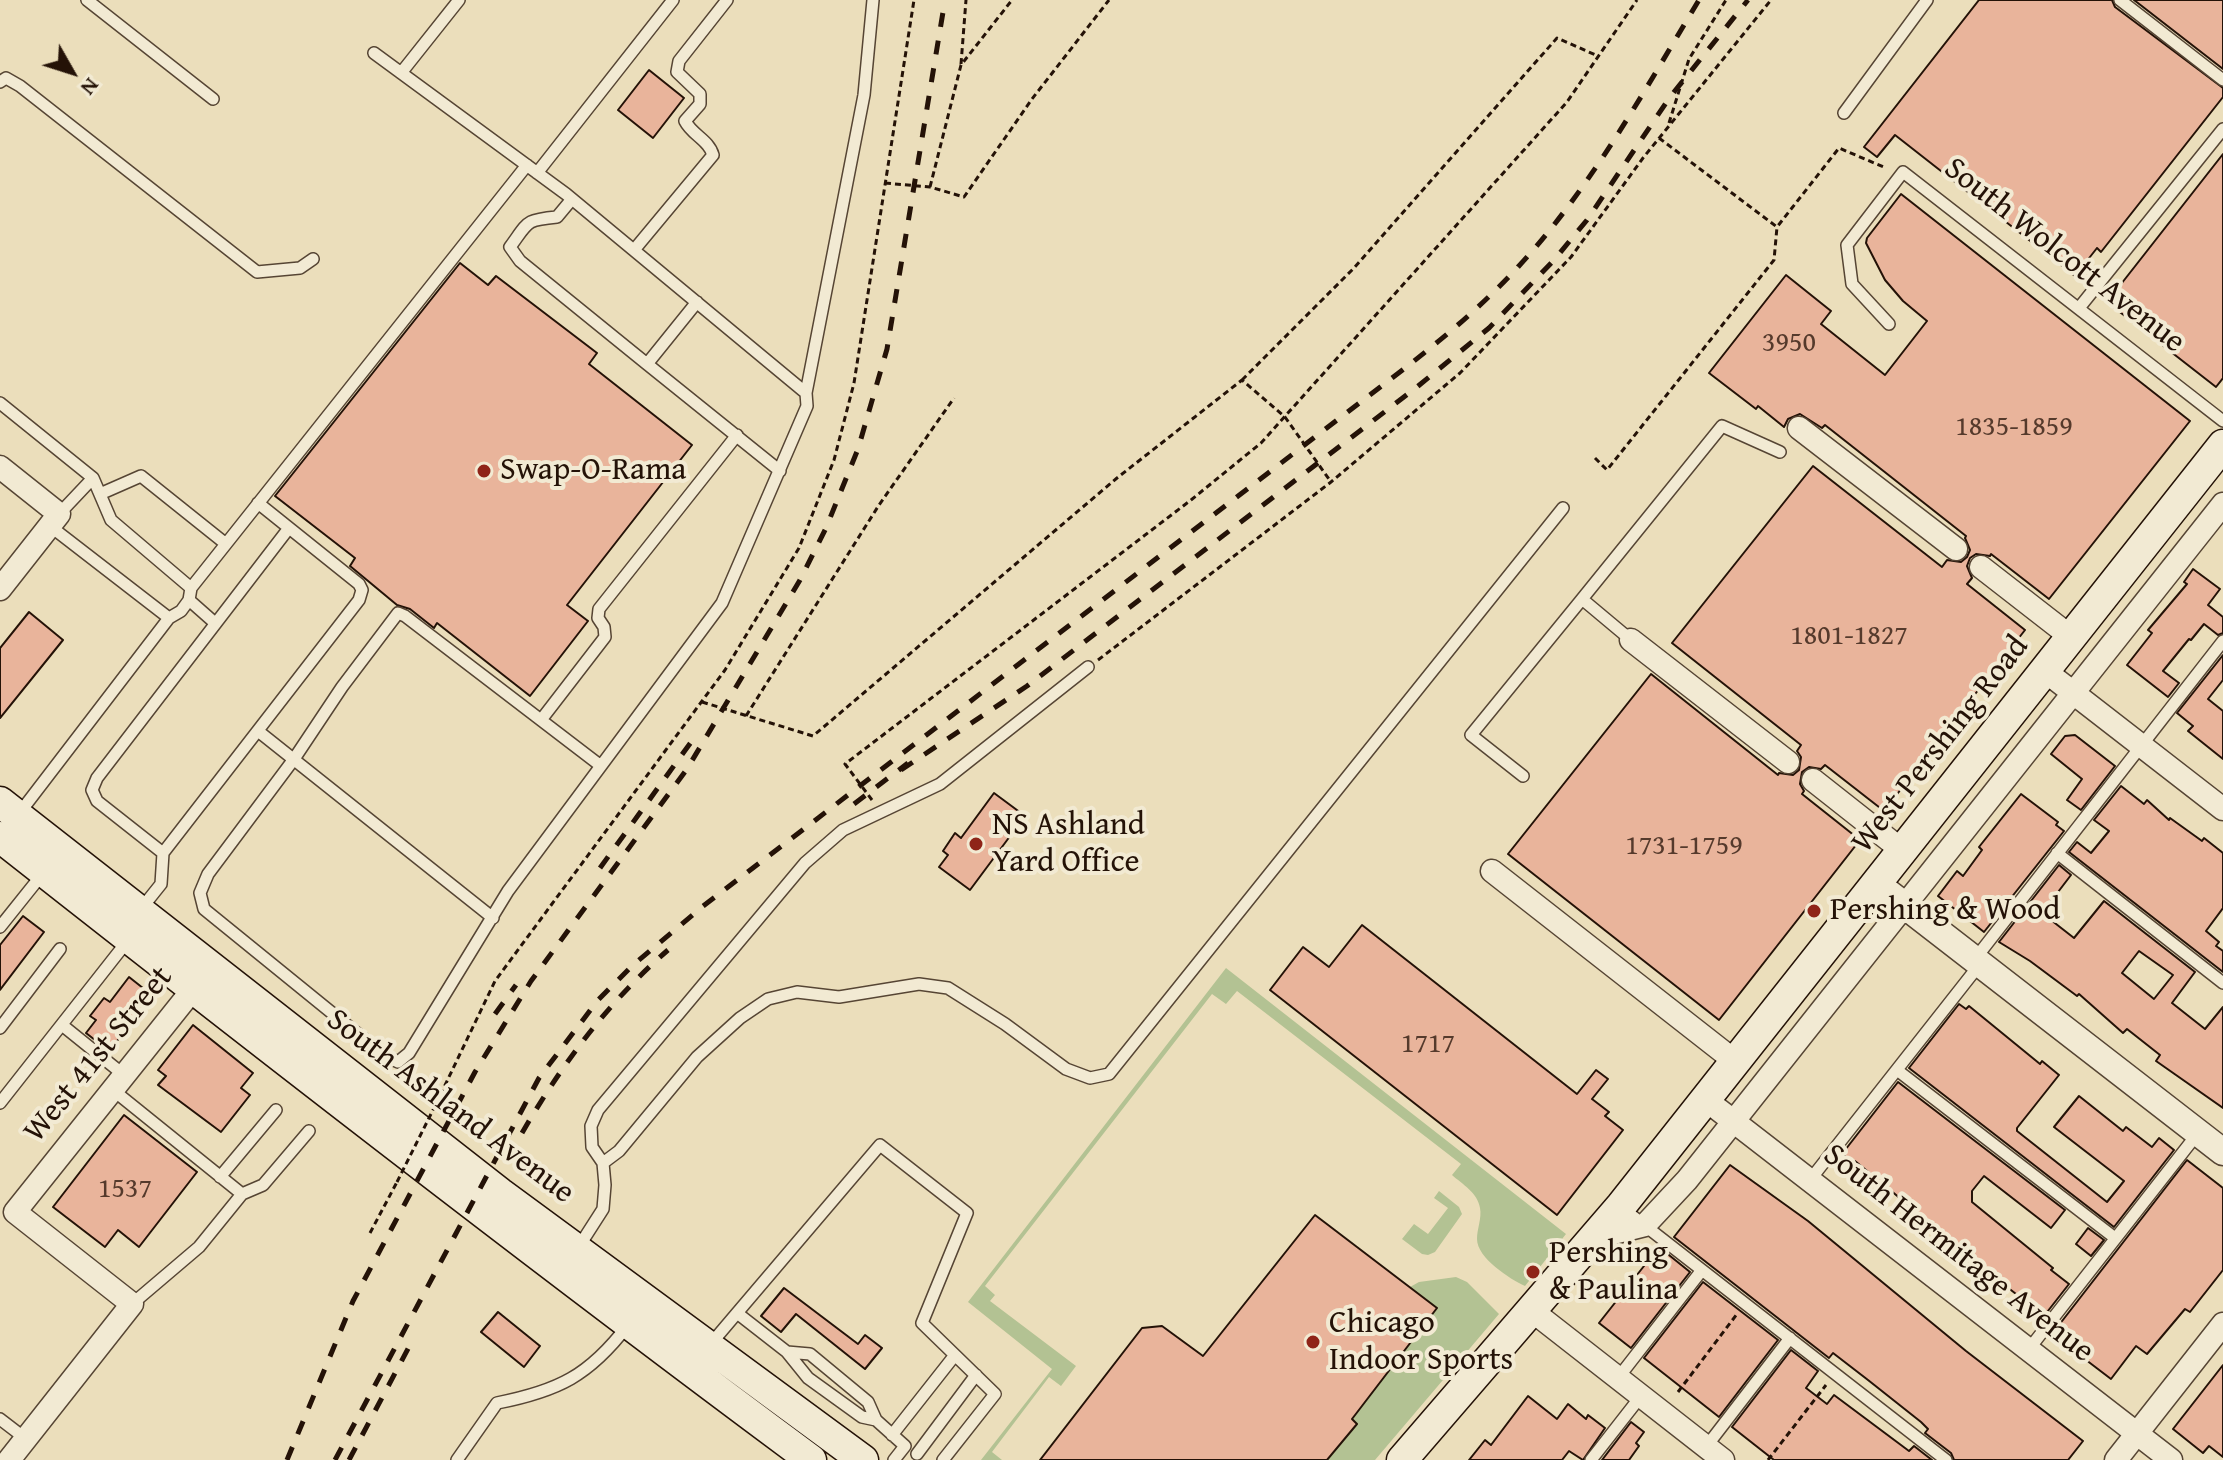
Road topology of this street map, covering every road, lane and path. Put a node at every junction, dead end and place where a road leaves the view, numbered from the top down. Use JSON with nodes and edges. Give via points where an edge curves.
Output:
{"nodes":[{"id":1,"x":87,"y":0,"type":"edge"},
{"id":2,"x":459,"y":0,"type":"edge"},
{"id":3,"x":673,"y":0,"type":"edge"},
{"id":4,"x":727,"y":0,"type":"edge"},
{"id":5,"x":873,"y":0,"type":"edge"},
{"id":6,"x":966,"y":0,"type":"edge"},
{"id":7,"x":1012,"y":0,"type":"edge"},
{"id":8,"x":1109,"y":0,"type":"edge"},
{"id":9,"x":1637,"y":0,"type":"edge"},
{"id":10,"x":1726,"y":0,"type":"edge"},
{"id":11,"x":1771,"y":0,"type":"edge"},
{"id":12,"x":1927,"y":0,"type":"edge"},
{"id":13,"x":2120,"y":0,"type":"edge"},
{"id":14,"x":374,"y":53,"type":"dead end"},
{"id":15,"x":1598,"y":56,"type":"junction"},
{"id":16,"x":961,"y":65,"type":"junction"},
{"id":17,"x":401,"y":73,"type":"junction"},
{"id":18,"x":2223,"y":80,"type":"edge"},
{"id":19,"x":0,"y":82,"type":"edge"},
{"id":20,"x":213,"y":99,"type":"dead end"},
{"id":21,"x":1844,"y":113,"type":"dead end"},
{"id":22,"x":1668,"y":128,"type":"junction"},
{"id":23,"x":2223,"y":129,"type":"edge"},
{"id":24,"x":1659,"y":138,"type":"junction"},
{"id":25,"x":527,"y":165,"type":"junction"},
{"id":26,"x":537,"y":173,"type":"junction"},
{"id":27,"x":1902,"y":173,"type":"junction"},
{"id":28,"x":885,"y":183,"type":"dead end"},
{"id":29,"x":930,"y":187,"type":"junction"},
{"id":30,"x":572,"y":199,"type":"junction"},
{"id":31,"x":1777,"y":227,"type":"junction"},
{"id":32,"x":634,"y":250,"type":"junction"},
{"id":33,"x":313,"y":259,"type":"dead end"},
{"id":34,"x":697,"y":302,"type":"junction"},
{"id":35,"x":2079,"y":308,"type":"junction"},
{"id":36,"x":1889,"y":324,"type":"dead end"},
{"id":37,"x":647,"y":364,"type":"junction"},
{"id":38,"x":1242,"y":380,"type":"junction"},
{"id":39,"x":806,"y":393,"type":"junction"},
{"id":40,"x":954,"y":398,"type":"dead end"},
{"id":41,"x":0,"y":403,"type":"edge"},
{"id":42,"x":1285,"y":417,"type":"junction"},
{"id":43,"x":2223,"y":421,"type":"edge"},
{"id":44,"x":1799,"y":428,"type":"dead end"},
{"id":45,"x":737,"y":435,"type":"junction"},
{"id":46,"x":2221,"y":451,"type":"edge"},
{"id":47,"x":1780,"y":452,"type":"dead end"},
{"id":48,"x":1595,"y":458,"type":"dead end"},
{"id":49,"x":0,"y":467,"type":"edge"},
{"id":50,"x":780,"y":471,"type":"junction"},
{"id":51,"x":93,"y":478,"type":"junction"},
{"id":52,"x":1331,"y":482,"type":"junction"},
{"id":53,"x":100,"y":494,"type":"junction"},
{"id":54,"x":258,"y":503,"type":"junction"},
{"id":55,"x":2223,"y":504,"type":"edge"},
{"id":56,"x":1563,"y":508,"type":"dead end"},
{"id":57,"x":55,"y":520,"type":"junction"},
{"id":58,"x":289,"y":528,"type":"junction"},
{"id":59,"x":226,"y":544,"type":"junction"},
{"id":60,"x":1956,"y":549,"type":"dead end"},
{"id":61,"x":1981,"y":567,"type":"dead end"},
{"id":62,"x":0,"y":589,"type":"edge"},
{"id":63,"x":190,"y":594,"type":"junction"},
{"id":64,"x":1582,"y":599,"type":"junction"},
{"id":65,"x":169,"y":618,"type":"junction"},
{"id":66,"x":215,"y":623,"type":"junction"},
{"id":67,"x":2071,"y":637,"type":"junction"},
{"id":68,"x":1631,"y":640,"type":"joint"},
{"id":69,"x":2223,"y":641,"type":"edge"},
{"id":70,"x":1088,"y":667,"type":"joint"},
{"id":71,"x":2045,"y":671,"type":"junction"},
{"id":72,"x":2074,"y":694,"type":"junction"},
{"id":73,"x":702,"y":702,"type":"dead end"},
{"id":74,"x":746,"y":716,"type":"junction"},
{"id":75,"x":541,"y":720,"type":"junction"},
{"id":76,"x":258,"y":731,"type":"junction"},
{"id":77,"x":2141,"y":746,"type":"junction"},
{"id":78,"x":294,"y":759,"type":"junction"},
{"id":79,"x":1788,"y":762,"type":"dead end"},
{"id":80,"x":601,"y":766,"type":"junction"},
{"id":81,"x":1523,"y":776,"type":"dead end"},
{"id":82,"x":1813,"y":780,"type":"dead end"},
{"id":83,"x":2223,"y":809,"type":"edge"},
{"id":84,"x":881,"y":813,"type":"junction"},
{"id":85,"x":4,"y":829,"type":"edge"},
{"id":86,"x":1903,"y":851,"type":"junction"},
{"id":87,"x":163,"y":853,"type":"junction"},
{"id":88,"x":2057,"y":853,"type":"junction"},
{"id":89,"x":1492,"y":871,"type":"dead end"},
{"id":90,"x":44,"y":872,"type":"junction"},
{"id":91,"x":1877,"y":884,"type":"junction"},
{"id":92,"x":1907,"y":907,"type":"junction"},
{"id":93,"x":493,"y":918,"type":"junction"},
{"id":94,"x":134,"y":925,"type":"junction"},
{"id":95,"x":0,"y":927,"type":"edge"},
{"id":96,"x":60,"y":949,"type":"dead end"},
{"id":97,"x":1977,"y":962,"type":"junction"},
{"id":98,"x":202,"y":978,"type":"junction"},
{"id":99,"x":2223,"y":983,"type":"edge"},
{"id":100,"x":62,"y":1025,"type":"junction"},
{"id":101,"x":0,"y":1028,"type":"edge"},
{"id":102,"x":1736,"y":1062,"type":"junction"},
{"id":103,"x":1897,"y":1070,"type":"junction"},
{"id":104,"x":118,"y":1082,"type":"junction"},
{"id":105,"x":1706,"y":1100,"type":"junction"},
{"id":106,"x":0,"y":1103,"type":"edge"},
{"id":107,"x":436,"y":1104,"type":"dead end"},
{"id":108,"x":276,"y":1110,"type":"dead end"},
{"id":109,"x":1735,"y":1122,"type":"junction"},
{"id":110,"x":309,"y":1131,"type":"dead end"},
{"id":111,"x":2198,"y":1133,"type":"junction"},
{"id":112,"x":2223,"y":1152,"type":"edge"},
{"id":113,"x":603,"y":1163,"type":"junction"},
{"id":114,"x":220,"y":1177,"type":"junction"},
{"id":115,"x":1810,"y":1180,"type":"junction"},
{"id":116,"x":242,"y":1194,"type":"junction"},
{"id":117,"x":1621,"y":1206,"type":"junction"},
{"id":118,"x":1645,"y":1225,"type":"junction"},
{"id":119,"x":370,"y":1233,"type":"dead end"},
{"id":120,"x":1593,"y":1238,"type":"junction"},
{"id":121,"x":2115,"y":1238,"type":"junction"},
{"id":122,"x":569,"y":1261,"type":"junction"},
{"id":123,"x":1702,"y":1270,"type":"junction"},
{"id":124,"x":132,"y":1304,"type":"junction"},
{"id":125,"x":1531,"y":1310,"type":"junction"},
{"id":126,"x":737,"y":1313,"type":"junction"},
{"id":127,"x":1737,"y":1314,"type":"dead end"},
{"id":128,"x":628,"y":1325,"type":"junction"},
{"id":129,"x":2222,"y":1327,"type":"edge"},
{"id":130,"x":1790,"y":1338,"type":"junction"},
{"id":131,"x":709,"y":1346,"type":"junction"},
{"id":132,"x":2029,"y":1349,"type":"junction"},
{"id":133,"x":787,"y":1352,"type":"junction"},
{"id":134,"x":955,"y":1355,"type":"junction"},
{"id":135,"x":976,"y":1375,"type":"junction"},
{"id":136,"x":1618,"y":1378,"type":"junction"},
{"id":137,"x":1828,"y":1382,"type":"dead end"},
{"id":138,"x":1678,"y":1392,"type":"dead end"},
{"id":139,"x":1641,"y":1396,"type":"junction"},
{"id":140,"x":0,"y":1419,"type":"edge"},
{"id":141,"x":876,"y":1420,"type":"junction"},
{"id":142,"x":2137,"y":1433,"type":"junction"},
{"id":143,"x":892,"y":1435,"type":"junction"},
{"id":144,"x":26,"y":1439,"type":"junction"},
{"id":145,"x":905,"y":1446,"type":"junction"},
{"id":146,"x":1714,"y":1453,"type":"edge"},
{"id":147,"x":921,"y":1457,"type":"edge"},
{"id":148,"x":9,"y":1460,"type":"edge"},
{"id":149,"x":457,"y":1460,"type":"edge"},
{"id":150,"x":811,"y":1460,"type":"edge"},
{"id":151,"x":863,"y":1460,"type":"edge"},
{"id":152,"x":894,"y":1460,"type":"edge"},
{"id":153,"x":943,"y":1460,"type":"edge"},
{"id":154,"x":1402,"y":1460,"type":"edge"},
{"id":155,"x":1591,"y":1460,"type":"edge"},
{"id":156,"x":1768,"y":1460,"type":"edge"},
{"id":157,"x":1946,"y":1460,"type":"edge"},
{"id":158,"x":2116,"y":1460,"type":"edge"},
{"id":159,"x":2171,"y":1460,"type":"edge"}],
"edges":[{"from":1,"to":20,"type":"lane"},
{"from":2,"to":17,"type":"lane"},
{"from":3,"to":26,"type":"lane"},
{"from":4,"to":32,"type":"lane","via":[[679,61],[677,72],[700,94],[700,104],[685,121],[713,155]]},
{"from":5,"to":39,"type":"lane","via":[[864,95]]},
{"from":6,"to":16,"type":"path"},
{"from":7,"to":16,"type":"path"},
{"from":8,"to":29,"type":"path","via":[[964,197]]},
{"from":9,"to":15,"type":"path"},
{"from":10,"to":22,"type":"path","via":[[1689,59]]},
{"from":11,"to":22,"type":"path"},
{"from":12,"to":21,"type":"lane"},
{"from":13,"to":18,"type":"lane"},
{"from":14,"to":17,"type":"lane"},
{"from":15,"to":38,"type":"path","via":[[1557,38],[1354,268]]},
{"from":15,"to":42,"type":"path","via":[[1567,102]]},
{"from":16,"to":29,"type":"path"},
{"from":17,"to":25,"type":"lane"},
{"from":19,"to":33,"type":"lane","via":[[6,78],[20,86],[257,272],[300,268]]},
{"from":22,"to":24,"type":"path"},
{"from":23,"to":35,"type":"lane"},
{"from":24,"to":31,"type":"path"},
{"from":24,"to":52,"type":"path","via":[[1571,257],[1512,321],[1460,373]]},
{"from":25,"to":26,"type":"lane"},
{"from":25,"to":54,"type":"lane"},
{"from":26,"to":30,"type":"lane"},
{"from":27,"to":31,"type":"path","via":[[1839,148]]},
{"from":27,"to":35,"type":"lane","name":"South Wolcott Avenue"},
{"from":27,"to":36,"type":"lane","via":[[1847,245],[1852,284]]},
{"from":28,"to":29,"type":"path"},
{"from":30,"to":32,"type":"lane"},
{"from":30,"to":37,"type":"lane","via":[[557,217],[530,220],[510,247],[520,261]]},
{"from":31,"to":48,"type":"path","via":[[1774,260],[1607,470]]},
{"from":32,"to":34,"type":"lane"},
{"from":34,"to":37,"type":"lane"},
{"from":34,"to":39,"type":"lane"},
{"from":35,"to":43,"type":"lane","name":"South Wolcott Avenue"},
{"from":37,"to":45,"type":"lane"},
{"from":38,"to":42,"type":"path"},
{"from":38,"to":74,"type":"path","via":[[1117,478],[813,736]]},
{"from":39,"to":50,"type":"lane","via":[[807,406]]},
{"from":40,"to":74,"type":"path","via":[[879,505]]},
{"from":41,"to":51,"type":"lane"},
{"from":42,"to":52,"type":"path"},
{"from":42,"to":84,"type":"path","via":[[1191,500],[845,764]]},
{"from":44,"to":60,"type":"street"},
{"from":45,"to":50,"type":"lane"},
{"from":45,"to":75,"type":"lane","via":[[599,609],[605,637]]},
{"from":46,"to":67,"type":"main road","name":"West Pershing Road"},
{"from":47,"to":64,"type":"lane","via":[[1722,426]]},
{"from":49,"to":57,"type":"street"},
{"from":50,"to":80,"type":"lane","via":[[722,603]]},
{"from":51,"to":53,"type":"lane"},
{"from":51,"to":57,"type":"lane"},
{"from":52,"to":70,"type":"path"},
{"from":53,"to":59,"type":"lane","via":[[141,476]]},
{"from":53,"to":63,"type":"lane","via":[[111,520]]},
{"from":54,"to":58,"type":"lane"},
{"from":54,"to":59,"type":"lane"},
{"from":55,"to":72,"type":"street"},
{"from":56,"to":113,"type":"lane","via":[[1109,1074],[1090,1078],[1066,1069],[948,988],[919,984],[839,997],[797,992],[768,999],[740,1018],[697,1057],[619,1151]]},
{"from":57,"to":62,"type":"street"},
{"from":57,"to":65,"type":"lane"},
{"from":58,"to":66,"type":"lane"},
{"from":58,"to":76,"type":"lane","via":[[362,590]]},
{"from":59,"to":63,"type":"lane"},
{"from":61,"to":67,"type":"street"},
{"from":63,"to":65,"type":"lane","via":[[181,611]]},
{"from":63,"to":66,"type":"lane"},
{"from":64,"to":68,"type":"lane"},
{"from":64,"to":81,"type":"lane","via":[[1471,735]]},
{"from":65,"to":85,"type":"lane"},
{"from":66,"to":87,"type":"lane","via":[[92,790],[97,801]]},
{"from":67,"to":71,"type":"main road","name":"West Pershing Road"},
{"from":68,"to":79,"type":"street"},
{"from":69,"to":77,"type":"lane"},
{"from":70,"to":84,"type":"lane","via":[[940,784]]},
{"from":71,"to":72,"type":"street"},
{"from":71,"to":86,"type":"main road","name":"West Pershing Road"},
{"from":72,"to":77,"type":"street"},
{"from":72,"to":92,"type":"street"},
{"from":73,"to":74,"type":"path"},
{"from":75,"to":78,"type":"lane","via":[[398,613]]},
{"from":75,"to":80,"type":"lane"},
{"from":76,"to":78,"type":"lane"},
{"from":76,"to":87,"type":"lane"},
{"from":77,"to":83,"type":"street"},
{"from":77,"to":88,"type":"lane"},
{"from":78,"to":93,"type":"lane"},
{"from":78,"to":93,"type":"lane","via":[[208,874],[200,893],[204,909],[385,1056],[398,1062],[409,1053]]},
{"from":80,"to":93,"type":"lane"},
{"from":82,"to":86,"type":"street"},
{"from":84,"to":113,"type":"lane","via":[[843,830],[805,863],[598,1110],[591,1126],[592,1147]]},
{"from":85,"to":90,"type":"main road","name":"South Ashland Avenue"},
{"from":85,"to":94,"type":"main road","name":"South Ashland Avenue"},
{"from":86,"to":91,"type":"main road","name":"West Pershing Road"},
{"from":87,"to":94,"type":"lane","via":[[161,884]]},
{"from":88,"to":97,"type":"lane"},
{"from":88,"to":99,"type":"lane"},
{"from":89,"to":102,"type":"street"},
{"from":90,"to":94,"type":"main road","name":"South Ashland Avenue"},
{"from":90,"to":95,"type":"lane"},
{"from":91,"to":92,"type":"street"},
{"from":91,"to":102,"type":"main road","name":"West Pershing Road"},
{"from":92,"to":97,"type":"street"},
{"from":92,"to":109,"type":"street"},
{"from":94,"to":98,"type":"main road","name":"South Ashland Avenue"},
{"from":94,"to":100,"type":"lane"},
{"from":96,"to":101,"type":"lane"},
{"from":97,"to":103,"type":"lane"},
{"from":97,"to":111,"type":"street"},
{"from":98,"to":104,"type":"street","name":"West 41st Street"},
{"from":98,"to":122,"type":"main road","name":"South Ashland Avenue"},
{"from":100,"to":104,"type":"lane"},
{"from":100,"to":106,"type":"lane"},
{"from":102,"to":105,"type":"main road","name":"West Pershing Road"},
{"from":103,"to":115,"type":"lane"},
{"from":103,"to":121,"type":"lane"},
{"from":104,"to":114,"type":"lane"},
{"from":104,"to":124,"type":"street","name":"West 41st Street","via":[[15,1212]]},
{"from":105,"to":109,"type":"street","name":"South Hermitage Avenue"},
{"from":105,"to":117,"type":"main road","name":"West Pershing Road"},
{"from":107,"to":119,"type":"path","bridge":true},
{"from":108,"to":114,"type":"lane"},
{"from":109,"to":115,"type":"street","name":"South Hermitage Avenue"},
{"from":109,"to":118,"type":"street"},
{"from":110,"to":116,"type":"lane","via":[[263,1185]]},
{"from":111,"to":112,"type":"street"},
{"from":111,"to":121,"type":"lane"},
{"from":113,"to":122,"type":"lane","via":[[603,1209]]},
{"from":114,"to":116,"type":"lane"},
{"from":115,"to":132,"type":"street","name":"South Hermitage Avenue"},
{"from":116,"to":124,"type":"lane","via":[[199,1247]]},
{"from":117,"to":118,"type":"lane"},
{"from":117,"to":120,"type":"main road","name":"West Pershing Road"},
{"from":118,"to":120,"type":"street"},
{"from":118,"to":123,"type":"lane"},
{"from":120,"to":125,"type":"main road","name":"West Pershing Road"},
{"from":121,"to":132,"type":"lane"},
{"from":122,"to":128,"type":"main road","name":"South Ashland Avenue"},
{"from":122,"to":131,"type":"main road","name":"South Ashland Avenue"},
{"from":123,"to":130,"type":"lane"},
{"from":123,"to":136,"type":"lane"},
{"from":124,"to":144,"type":"street"},
{"from":125,"to":136,"type":"street"},
{"from":125,"to":154,"type":"main road","name":"West Pershing Road"},
{"from":126,"to":131,"type":"lane"},
{"from":126,"to":133,"type":"lane"},
{"from":126,"to":134,"type":"lane","via":[[880,1145],[967,1213],[922,1323]]},
{"from":127,"to":138,"type":"path"},
{"from":128,"to":149,"type":"lane","via":[[607,1353],[570,1381],[497,1403]]},
{"from":128,"to":150,"type":"main road","name":"South Ashland Avenue"},
{"from":129,"to":142,"type":"street"},
{"from":130,"to":146,"type":"lane"},
{"from":130,"to":157,"type":"lane"},
{"from":131,"to":151,"type":"main road","name":"South Ashland Avenue"},
{"from":132,"to":142,"type":"street","name":"South Hermitage Avenue"},
{"from":133,"to":141,"type":"lane","via":[[808,1378],[862,1417]]},
{"from":133,"to":141,"type":"lane","via":[[810,1354],[868,1402]]},
{"from":134,"to":135,"type":"lane"},
{"from":134,"to":143,"type":"lane"},
{"from":135,"to":147,"type":"lane"},
{"from":135,"to":153,"type":"lane","via":[[995,1394]]},
{"from":136,"to":139,"type":"street"},
{"from":137,"to":156,"type":"path"},
{"from":139,"to":146,"type":"street"},
{"from":139,"to":155,"type":"lane"},
{"from":140,"to":144,"type":"lane"},
{"from":141,"to":143,"type":"lane"},
{"from":142,"to":158,"type":"street"},
{"from":142,"to":159,"type":"street","name":"South Hermitage Avenue"},
{"from":143,"to":145,"type":"lane"},
{"from":144,"to":148,"type":"street"},
{"from":145,"to":147,"type":"lane"},
{"from":145,"to":152,"type":"lane"}]}
